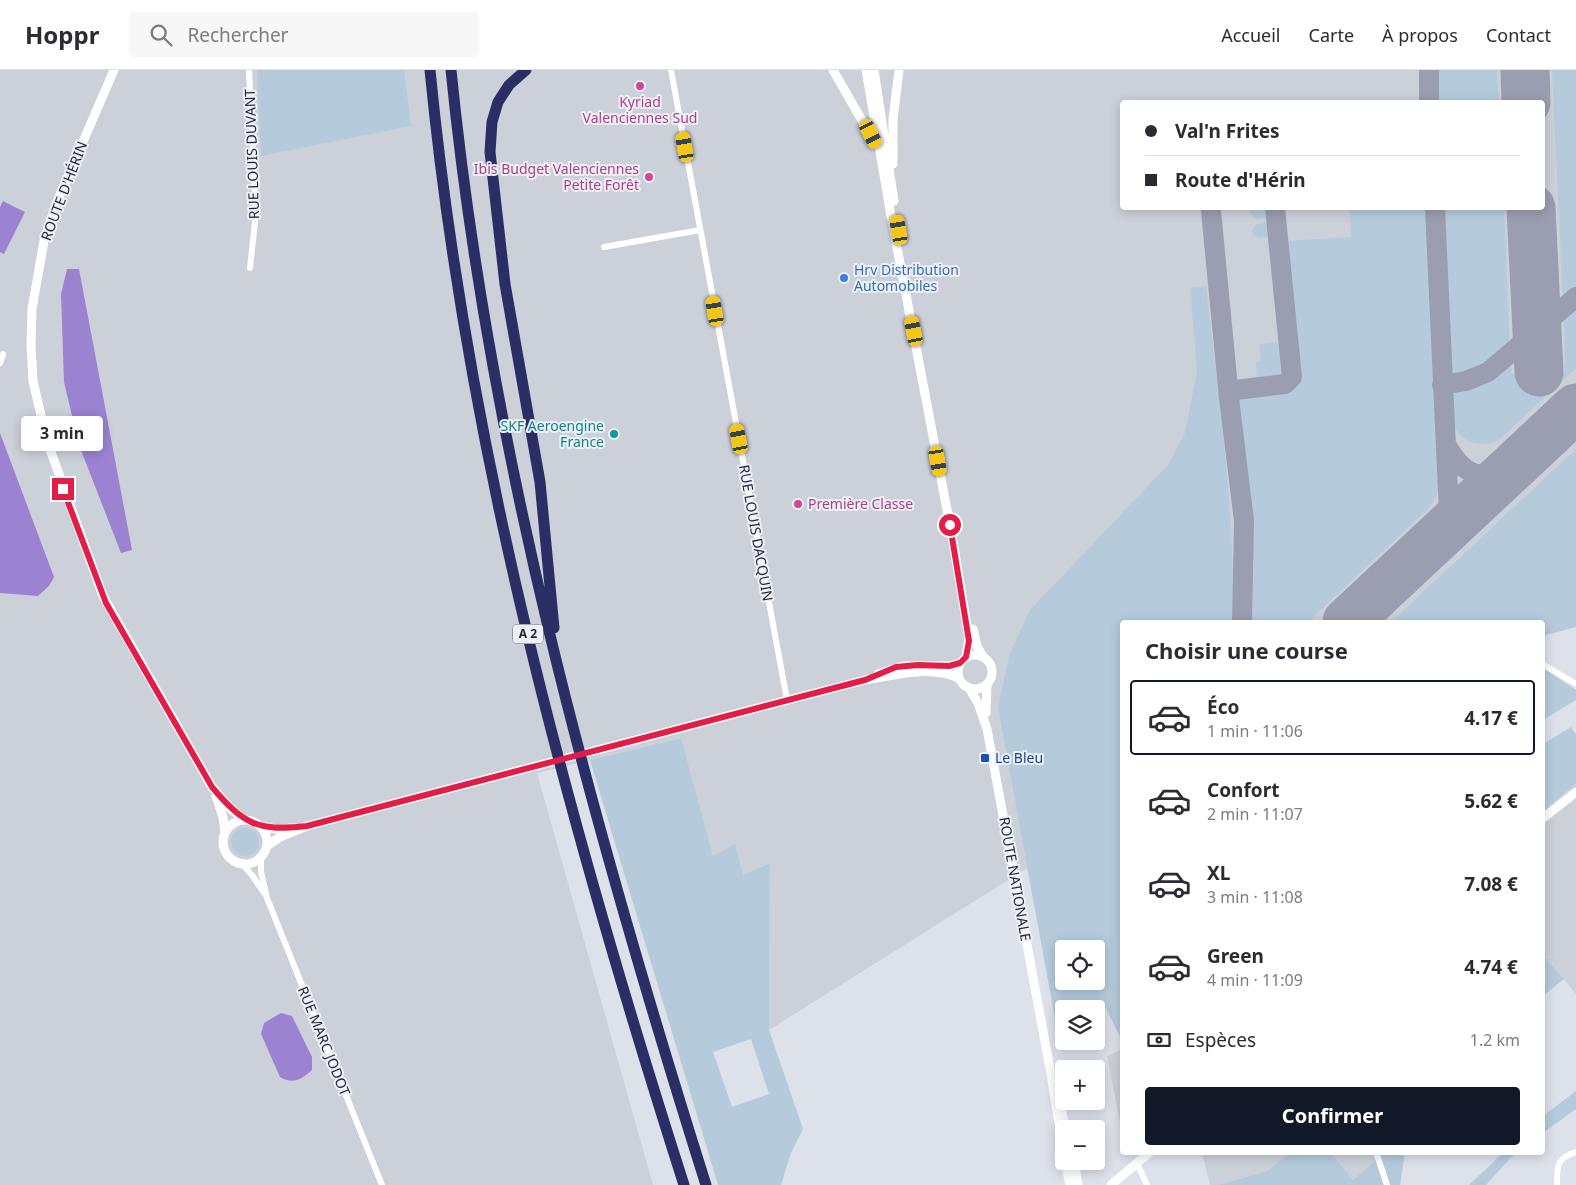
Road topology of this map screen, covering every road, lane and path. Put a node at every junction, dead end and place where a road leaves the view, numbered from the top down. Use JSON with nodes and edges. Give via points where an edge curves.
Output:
{"nodes":[{"id":1,"x":114,"y":70,"type":"edge"},
{"id":2,"x":249,"y":70,"type":"edge"},
{"id":3,"x":430,"y":70,"type":"edge"},
{"id":4,"x":451,"y":70,"type":"edge"},
{"id":5,"x":526,"y":70,"type":"edge"},
{"id":6,"x":671,"y":70,"type":"edge"},
{"id":7,"x":833,"y":70,"type":"edge"},
{"id":8,"x":866,"y":70,"type":"edge"},
{"id":9,"x":874,"y":70,"type":"edge"},
{"id":10,"x":898,"y":70,"type":"edge"},
{"id":11,"x":880,"y":152,"type":"junction"},
{"id":12,"x":896,"y":212,"type":"junction"},
{"id":13,"x":700,"y":230,"type":"junction"},
{"id":14,"x":604,"y":247,"type":"dead end"},
{"id":15,"x":250,"y":268,"type":"dead end"},
{"id":16,"x":911,"y":315,"type":"junction"},
{"id":17,"x":3,"y":354,"type":"dead end"},
{"id":18,"x":0,"y":363,"type":"edge"},
{"id":19,"x":953,"y":541,"type":"junction"},
{"id":20,"x":983,"y":657,"type":"junction"},
{"id":21,"x":963,"y":660,"type":"junction"},
{"id":22,"x":1545,"y":666,"type":"edge"},
{"id":23,"x":959,"y":678,"type":"junction"},
{"id":24,"x":865,"y":680,"type":"junction"},
{"id":25,"x":987,"y":684,"type":"junction"},
{"id":26,"x":1576,"y":684,"type":"edge"},
{"id":27,"x":969,"y":688,"type":"junction"},
{"id":28,"x":564,"y":697,"type":"junction"},
{"id":29,"x":787,"y":700,"type":"junction"},
{"id":30,"x":987,"y":729,"type":"junction"},
{"id":31,"x":212,"y":787,"type":"junction"},
{"id":32,"x":1574,"y":793,"type":"edge"},
{"id":33,"x":1545,"y":817,"type":"edge"},
{"id":34,"x":244,"y":820,"type":"junction"},
{"id":35,"x":260,"y":826,"type":"junction"},
{"id":36,"x":307,"y":826,"type":"junction"},
{"id":37,"x":225,"y":832,"type":"junction"},
{"id":38,"x":267,"y":846,"type":"junction"},
{"id":39,"x":261,"y":857,"type":"junction"},
{"id":40,"x":242,"y":864,"type":"junction"},
{"id":41,"x":267,"y":898,"type":"junction"},
{"id":42,"x":1051,"y":1074,"type":"junction"},
{"id":43,"x":1058,"y":1120,"type":"edge"},
{"id":44,"x":1064,"y":1120,"type":"edge"},
{"id":45,"x":1576,"y":1152,"type":"edge"},
{"id":46,"x":1147,"y":1155,"type":"edge"},
{"id":47,"x":1377,"y":1155,"type":"edge"},
{"id":48,"x":1138,"y":1163,"type":"junction"},
{"id":49,"x":1067,"y":1170,"type":"edge"},
{"id":50,"x":1076,"y":1170,"type":"edge"},
{"id":51,"x":382,"y":1185,"type":"edge"},
{"id":52,"x":684,"y":1185,"type":"edge"},
{"id":53,"x":706,"y":1185,"type":"edge"},
{"id":54,"x":1070,"y":1185,"type":"edge"},
{"id":55,"x":1078,"y":1185,"type":"edge"},
{"id":56,"x":1111,"y":1185,"type":"edge"},
{"id":57,"x":1147,"y":1185,"type":"edge"},
{"id":58,"x":1387,"y":1185,"type":"edge"},
{"id":59,"x":1556,"y":1185,"type":"edge"}],
"edges":[{"from":1,"to":31,"type":"street","name":"ROUTE D'HÉRIN","via":[[56,204],[44,241],[32,309],[30,346],[33,381],[47,441],[103,596]]},
{"from":2,"to":15,"type":"street","name":"RUE LOUIS DUVANT","via":[[256,213]]},
{"from":3,"to":52,"type":"highway","number":"A 2","via":[[459,294],[507,546],[578,829]]},
{"from":4,"to":28,"type":"highway","number":"A 2","via":[[468,215],[497,391],[527,540]]},
{"from":5,"to":28,"type":"highway","via":[[509,85],[498,102],[492,122],[490,152],[505,284],[540,482],[553,622]]},
{"from":6,"to":13,"type":"street","name":"RUE LOUIS DACQUIN"},
{"from":7,"to":11,"type":"street"},
{"from":8,"to":11,"type":"street"},
{"from":9,"to":12,"type":"street"},
{"from":10,"to":12,"type":"street","via":[[893,126]]},
{"from":11,"to":16,"type":"street"},
{"from":12,"to":16,"type":"street"},
{"from":13,"to":14,"type":"street"},
{"from":13,"to":29,"type":"street","name":"RUE LOUIS DACQUIN"},
{"from":16,"to":19,"type":"street"},
{"from":17,"to":18,"type":"street"},
{"from":19,"to":20,"type":"street","via":[[975,641]]},
{"from":19,"to":21,"type":"street","via":[[968,638]]},
{"from":20,"to":21,"type":"street","via":[[975,655]]},
{"from":20,"to":25,"type":"street","via":[[992,668]]},
{"from":21,"to":23,"type":"street"},
{"from":21,"to":24,"type":"street","via":[[949,666],[896,667]]},
{"from":22,"to":26,"type":"street"},
{"from":23,"to":24,"type":"street","via":[[922,671]]},
{"from":23,"to":27,"type":"street"},
{"from":24,"to":29,"type":"street"},
{"from":25,"to":27,"type":"street","via":[[979,689]]},
{"from":25,"to":30,"type":"street"},
{"from":27,"to":30,"type":"street","name":"ROUTE NATIONALE"},
{"from":28,"to":53,"type":"highway","number":"A 2","via":[[624,914]]},
{"from":29,"to":36,"type":"street"},
{"from":30,"to":42,"type":"street","name":"ROUTE NATIONALE"},
{"from":31,"to":34,"type":"street","name":"ROUTE D'HÉRIN"},
{"from":31,"to":37,"type":"street","name":"ROUTE D'HÉRIN","via":[[224,817]]},
{"from":32,"to":33,"type":"street"},
{"from":34,"to":35,"type":"street"},
{"from":34,"to":37,"type":"street","via":[[232,824]]},
{"from":35,"to":36,"type":"street","via":[[282,829]]},
{"from":35,"to":38,"type":"street"},
{"from":36,"to":38,"type":"street"},
{"from":37,"to":40,"type":"street","via":[[225,853]]},
{"from":38,"to":39,"type":"street"},
{"from":39,"to":40,"type":"street","via":[[251,864]]},
{"from":39,"to":41,"type":"street","name":"RUE MARC JODOT"},
{"from":40,"to":41,"type":"street","name":"RUE MARC JODOT"},
{"from":41,"to":51,"type":"street","name":"RUE MARC JODOT"},
{"from":42,"to":43,"type":"street","name":"ROUTE NATIONALE"},
{"from":42,"to":44,"type":"street","name":"ROUTE NATIONALE"},
{"from":45,"to":59,"type":"street","via":[[1564,1156],[1559,1162]]},
{"from":46,"to":48,"type":"street"},
{"from":47,"to":58,"type":"street"},
{"from":48,"to":56,"type":"street"},
{"from":48,"to":57,"type":"street"},
{"from":49,"to":54,"type":"street"},
{"from":50,"to":55,"type":"street"}]}
